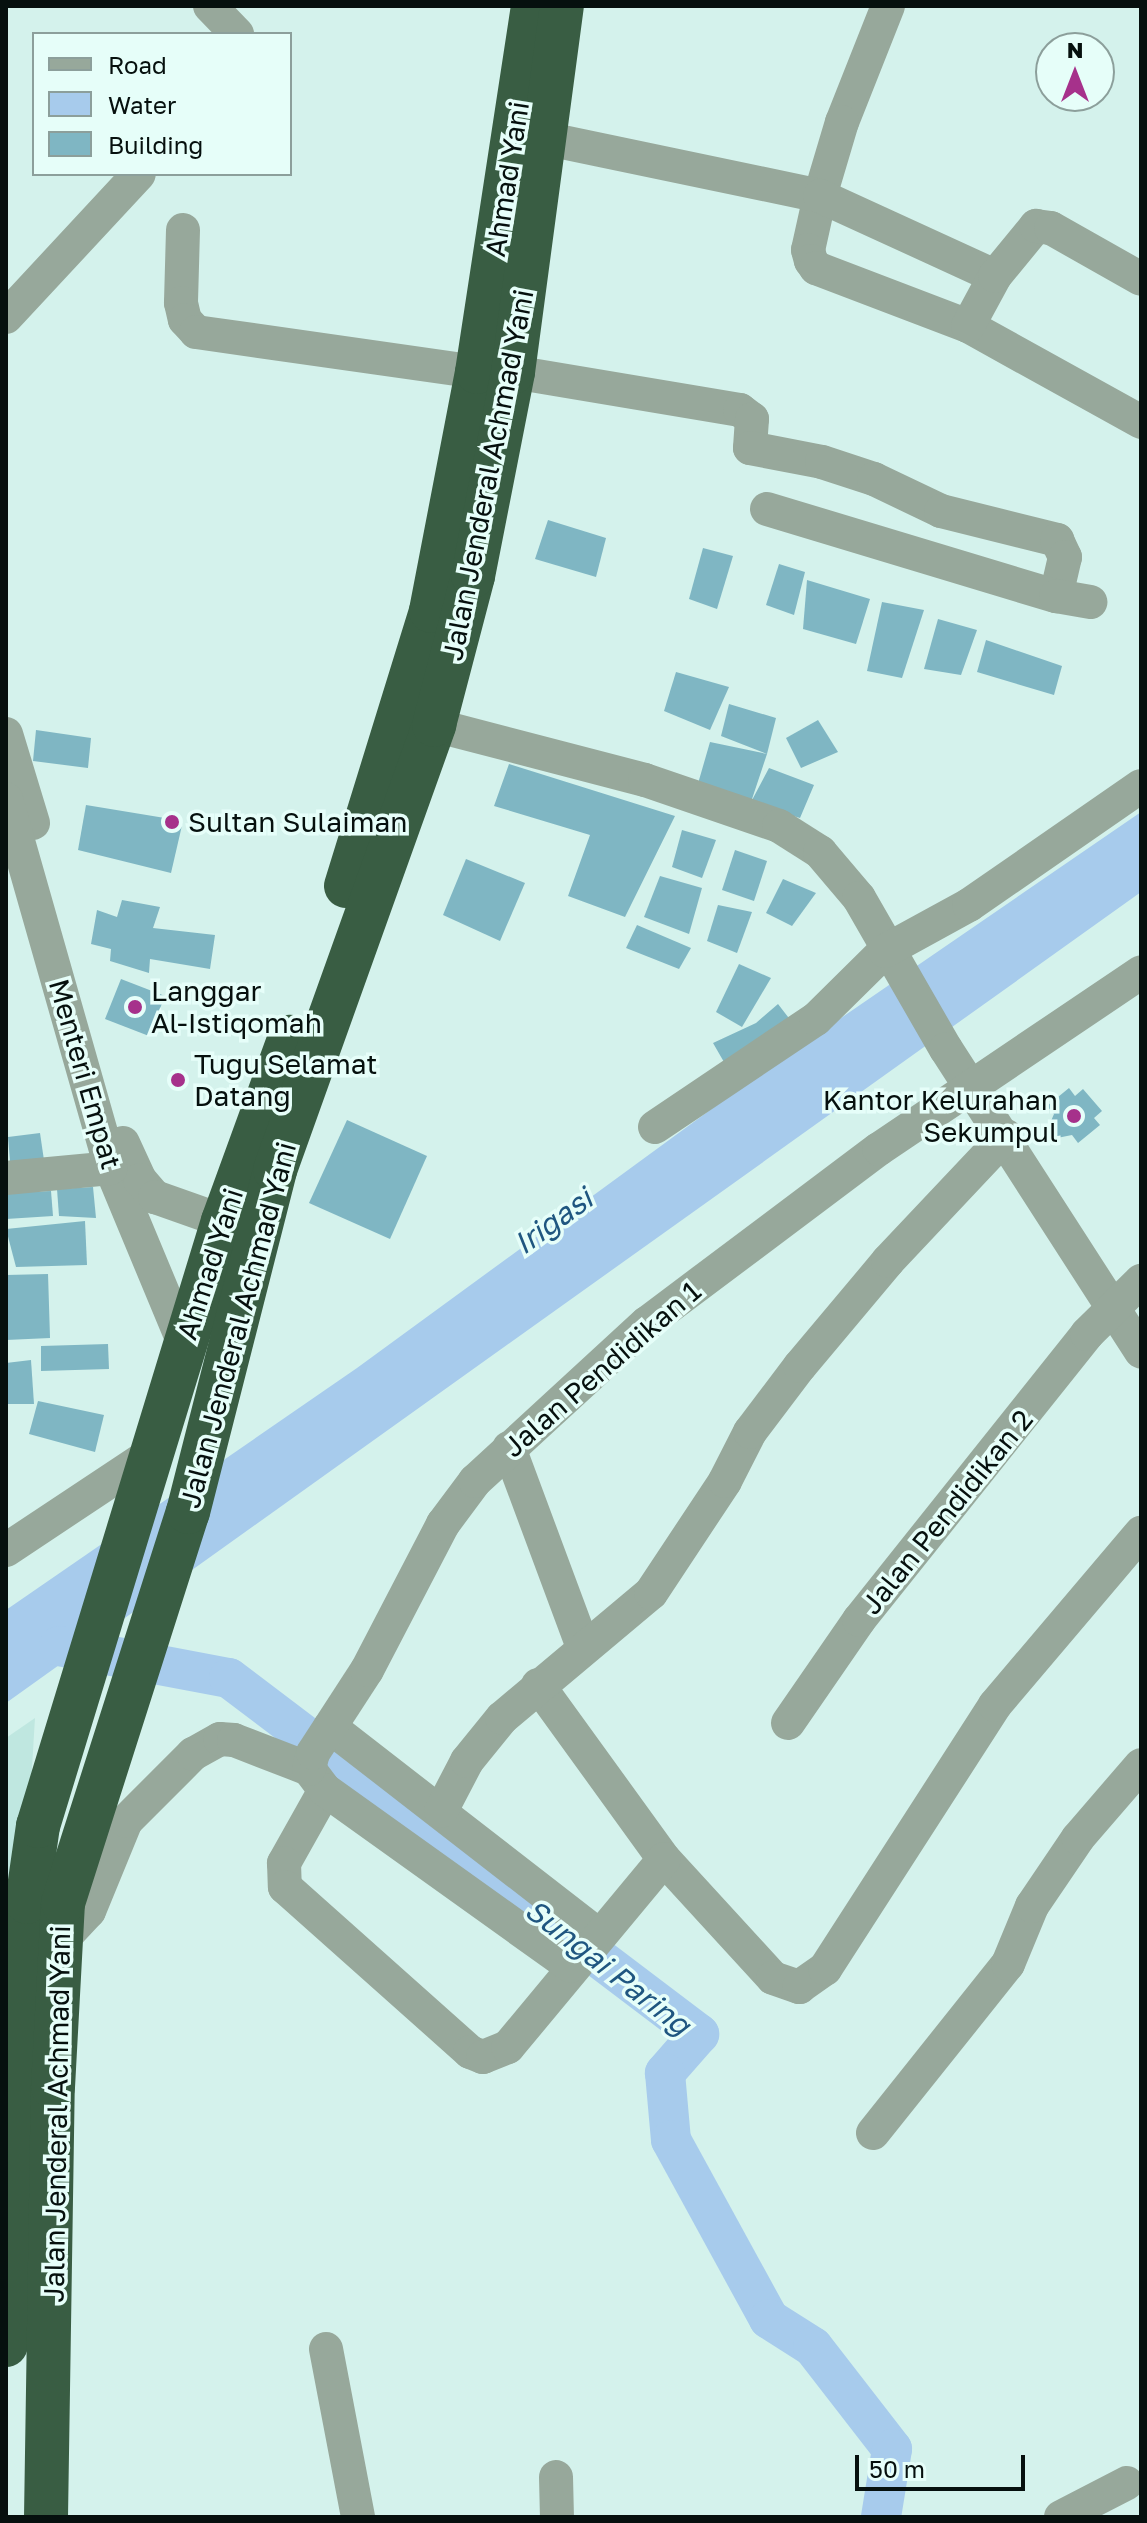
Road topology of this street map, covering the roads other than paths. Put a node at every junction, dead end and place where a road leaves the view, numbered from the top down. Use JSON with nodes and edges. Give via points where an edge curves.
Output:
{"nodes":[{"id":1,"x":210,"y":6,"type":"edge"},
{"id":2,"x":533,"y":6,"type":"edge"},
{"id":3,"x":562,"y":6,"type":"edge"},
{"id":4,"x":888,"y":6,"type":"edge"},
{"id":5,"x":235,"y":32,"type":"edge"},
{"id":6,"x":548,"y":139,"type":"junction"},
{"id":7,"x":137,"y":176,"type":"edge"},
{"id":8,"x":820,"y":196,"type":"junction"},
{"id":9,"x":183,"y":230,"type":"dead end"},
{"id":10,"x":995,"y":276,"type":"junction"},
{"id":11,"x":1141,"y":279,"type":"edge"},
{"id":12,"x":6,"y":317,"type":"edge"},
{"id":13,"x":968,"y":326,"type":"junction"},
{"id":14,"x":495,"y":372,"type":"junction"},
{"id":15,"x":1141,"y":422,"type":"edge"},
{"id":16,"x":767,"y":509,"type":"dead end"},
{"id":17,"x":1056,"y":596,"type":"junction"},
{"id":18,"x":1090,"y":602,"type":"dead end"},
{"id":19,"x":434,"y":725,"type":"junction"},
{"id":20,"x":9,"y":764,"type":"edge"},
{"id":21,"x":1141,"y":786,"type":"edge"},
{"id":22,"x":29,"y":892,"type":"edge"},
{"id":23,"x":340,"y":945,"type":"junction"},
{"id":24,"x":891,"y":960,"type":"junction"},
{"id":25,"x":1141,"y":972,"type":"edge"},
{"id":26,"x":318,"y":1004,"type":"junction"},
{"id":27,"x":972,"y":1084,"type":"junction"},
{"id":28,"x":655,"y":1127,"type":"dead end"},
{"id":29,"x":1006,"y":1136,"type":"junction"},
{"id":30,"x":126,"y":1174,"type":"junction"},
{"id":31,"x":6,"y":1178,"type":"edge"},
{"id":32,"x":223,"y":1221,"type":"junction"},
{"id":33,"x":1141,"y":1281,"type":"edge"},
{"id":34,"x":1112,"y":1307,"type":"junction"},
{"id":35,"x":184,"y":1343,"type":"junction"},
{"id":36,"x":1141,"y":1352,"type":"edge"},
{"id":37,"x":509,"y":1448,"type":"junction"},
{"id":38,"x":149,"y":1455,"type":"junction"},
{"id":39,"x":136,"y":1499,"type":"joint"},
{"id":40,"x":1141,"y":1533,"type":"edge"},
{"id":41,"x":6,"y":1550,"type":"edge"},
{"id":42,"x":583,"y":1647,"type":"junction"},
{"id":43,"x":538,"y":1685,"type":"junction"},
{"id":44,"x":788,"y":1723,"type":"dead end"},
{"id":45,"x":320,"y":1755,"type":"junction"},
{"id":46,"x":1141,"y":1765,"type":"edge"},
{"id":47,"x":441,"y":1811,"type":"junction"},
{"id":48,"x":664,"y":1859,"type":"junction"},
{"id":49,"x":58,"y":1944,"type":"junction"},
{"id":50,"x":587,"y":1948,"type":"junction"},
{"id":51,"x":873,"y":2133,"type":"dead end"},
{"id":52,"x":6,"y":2345,"type":"edge"},
{"id":53,"x":326,"y":2349,"type":"dead end"},
{"id":54,"x":556,"y":2477,"type":"dead end"},
{"id":55,"x":1127,"y":2483,"type":"dead end"},
{"id":56,"x":46,"y":2517,"type":"edge"},
{"id":57,"x":358,"y":2517,"type":"edge"},
{"id":58,"x":557,"y":2517,"type":"edge"},
{"id":59,"x":1061,"y":2517,"type":"edge"}],
"edges":[{"from":1,"to":5,"type":"street"},
{"from":2,"to":14,"type":"highway","name":"Ahmad Yani"},
{"from":3,"to":6,"type":"highway","name":"Jalan Jenderal Achmad Yani"},
{"from":4,"to":8,"type":"street","via":[[842,122]]},
{"from":6,"to":8,"type":"street"},
{"from":6,"to":14,"type":"highway","name":"Jalan Jenderal Achmad Yani"},
{"from":7,"to":12,"type":"street"},
{"from":8,"to":10,"type":"street"},
{"from":8,"to":13,"type":"street","via":[[808,250],[816,268]]},
{"from":9,"to":14,"type":"street","via":[[181,303],[185,320],[196,332]]},
{"from":10,"to":11,"type":"street","via":[[1028,230],[1043,226]]},
{"from":10,"to":13,"type":"street"},
{"from":13,"to":15,"type":"street"},
{"from":14,"to":17,"type":"street","via":[[740,410],[752,419],[747,439],[758,451],[822,462],[874,479],[941,511],[1057,540],[1065,557]]},
{"from":14,"to":19,"type":"highway","name":"Jalan Jenderal Achmad Yani","via":[[473,576]]},
{"from":14,"to":23,"type":"highway","name":"Ahmad Yani"},
{"from":16,"to":17,"type":"street"},
{"from":17,"to":18,"type":"street"},
{"from":19,"to":23,"type":"highway","name":"Jalan Jenderal Achmad Yani"},
{"from":19,"to":24,"type":"street","via":[[645,780],[779,826],[820,852],[859,898]]},
{"from":20,"to":22,"type":"street","name":"Menteri Empat"},
{"from":21,"to":24,"type":"street"},
{"from":22,"to":30,"type":"street","name":"Menteri Empat"},
{"from":23,"to":26,"type":"highway","name":"Ahmad Yani"},
{"from":24,"to":27,"type":"street"},
{"from":24,"to":28,"type":"street","via":[[816,1019]]},
{"from":25,"to":27,"type":"street","name":"Jalan Pendidikan 1"},
{"from":26,"to":32,"type":"highway","name":"Ahmad Yani"},
{"from":26,"to":49,"type":"highway","name":"Jalan Jenderal Achmad Yani","via":[[188,1512],[70,1872]]},
{"from":27,"to":29,"type":"street"},
{"from":27,"to":37,"type":"street","name":"Jalan Pendidikan 1","via":[[647,1323]]},
{"from":29,"to":34,"type":"street"},
{"from":29,"to":42,"type":"street","via":[[888,1261],[800,1366],[750,1432],[717,1494],[651,1593]]},
{"from":30,"to":31,"type":"street"},
{"from":30,"to":32,"type":"street","via":[[155,1197]]},
{"from":30,"to":35,"type":"street","name":"Menteri Empat"},
{"from":32,"to":35,"type":"highway","name":"Ahmad Yani"},
{"from":33,"to":34,"type":"street","name":"Jalan Pendidikan 2"},
{"from":34,"to":36,"type":"street"},
{"from":34,"to":44,"type":"street","name":"Jalan Pendidikan 2","via":[[859,1620]]},
{"from":35,"to":38,"type":"highway","name":"Ahmad Yani"},
{"from":37,"to":42,"type":"street"},
{"from":37,"to":45,"type":"street","name":"Jalan Pendidikan 1","via":[[443,1524]]},
{"from":38,"to":39,"type":"highway","name":"Ahmad Yani"},
{"from":38,"to":41,"type":"street"},
{"from":39,"to":52,"type":"highway","name":"Jalan Jenderal Achmad Yani","via":[[38,1826],[27,1902]]},
{"from":40,"to":48,"type":"street","via":[[995,1705],[876,1895],[811,1981],[788,1987],[773,1978]]},
{"from":42,"to":43,"type":"street"},
{"from":43,"to":47,"type":"street","via":[[467,1761]]},
{"from":43,"to":48,"type":"street"},
{"from":45,"to":47,"type":"street"},
{"from":45,"to":49,"type":"street","via":[[220,1739],[193,1754],[126,1821],[89,1911]]},
{"from":45,"to":50,"type":"street"},
{"from":45,"to":50,"type":"street","name":"Jalan Pendidikan 1","via":[[284,1863],[285,1887],[470,2052],[497,2055],[508,2047]]},
{"from":46,"to":51,"type":"street","via":[[1047,1883],[1008,1964]]},
{"from":47,"to":50,"type":"street"},
{"from":48,"to":50,"type":"street","name":"Jalan Pendidikan 1"},
{"from":49,"to":56,"type":"highway","name":"Jalan Jenderal Achmad Yani"},
{"from":53,"to":57,"type":"street"},
{"from":54,"to":58,"type":"street"},
{"from":55,"to":59,"type":"street"}]}
